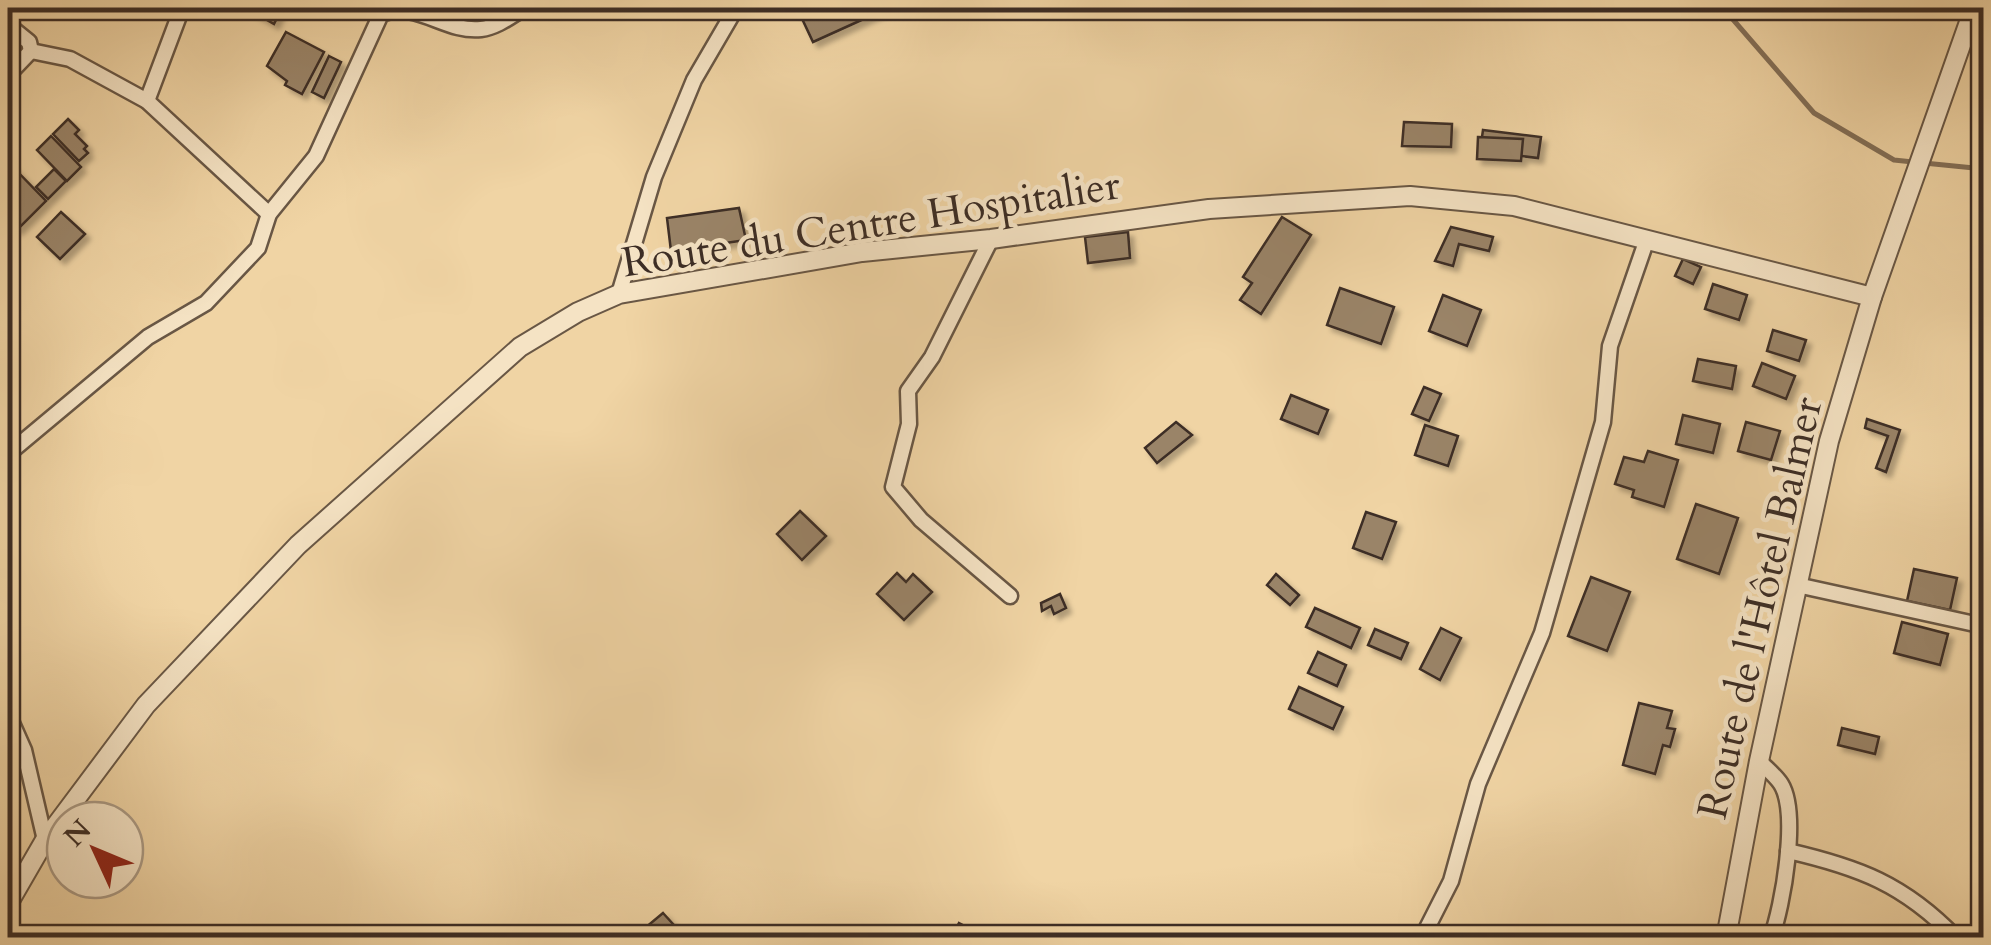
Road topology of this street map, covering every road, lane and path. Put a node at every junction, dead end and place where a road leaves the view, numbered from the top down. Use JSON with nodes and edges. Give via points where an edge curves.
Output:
{"nodes":[{"id":1,"x":182,"y":8,"type":"edge"},
{"id":2,"x":524,"y":8,"type":"edge"},
{"id":3,"x":736,"y":8,"type":"edge"},
{"id":4,"x":1974,"y":8,"type":"edge"},
{"id":5,"x":8,"y":25,"type":"edge"},
{"id":6,"x":31,"y":51,"type":"junction"},
{"id":7,"x":8,"y":75,"type":"edge"},
{"id":8,"x":147,"y":101,"type":"junction"},
{"id":9,"x":270,"y":214,"type":"junction"},
{"id":10,"x":991,"y":239,"type":"junction"},
{"id":11,"x":1647,"y":239,"type":"junction"},
{"id":12,"x":619,"y":294,"type":"junction"},
{"id":13,"x":1872,"y":297,"type":"junction"},
{"id":14,"x":8,"y":454,"type":"edge"},
{"id":15,"x":1797,"y":586,"type":"junction"},
{"id":16,"x":1010,"y":596,"type":"dead end"},
{"id":17,"x":1984,"y":626,"type":"edge"},
{"id":18,"x":8,"y":714,"type":"edge"},
{"id":19,"x":1759,"y":761,"type":"junction"},
{"id":20,"x":75,"y":800,"type":"edge"},
{"id":21,"x":45,"y":840,"type":"joint"},
{"id":22,"x":1788,"y":852,"type":"junction"},
{"id":23,"x":8,"y":904,"type":"edge"},
{"id":24,"x":1422,"y":938,"type":"edge"},
{"id":25,"x":1726,"y":938,"type":"edge"},
{"id":26,"x":1772,"y":938,"type":"edge"},
{"id":27,"x":1956,"y":938,"type":"edge"}],
"edges":[{"from":1,"to":8,"type":"street"},
{"from":2,"to":9,"type":"street","via":[[476,30],[411,8],[381,14],[316,156]]},
{"from":3,"to":12,"type":"street","via":[[694,80],[654,177]]},
{"from":4,"to":13,"type":"street","name":"Route de l'Hôtel Balmer"},
{"from":5,"to":6,"type":"street"},
{"from":6,"to":7,"type":"street"},
{"from":6,"to":8,"type":"street","via":[[70,59]]},
{"from":8,"to":9,"type":"street"},
{"from":9,"to":14,"type":"street","via":[[258,248],[206,303],[148,338]]},
{"from":10,"to":11,"type":"street","name":"Route du Centre Hospitalier","via":[[1210,209],[1410,196],[1514,206]]},
{"from":10,"to":12,"type":"street","name":"Route du Centre Hospitalier","via":[[862,252]]},
{"from":10,"to":16,"type":"street","via":[[908,391],[910,424],[893,487],[921,520]]},
{"from":11,"to":13,"type":"street","name":"Route du Centre Hospitalier"},
{"from":11,"to":24,"type":"street","via":[[1610,346],[1602,422],[1542,633],[1478,784],[1451,881]]},
{"from":12,"to":20,"type":"street","name":"Route du Centre Hospitalier","via":[[520,347],[298,545],[146,705]]},
{"from":13,"to":15,"type":"street","name":"Route de l'Hôtel Balmer","via":[[1829,441]]},
{"from":15,"to":17,"type":"street"},
{"from":15,"to":19,"type":"street","name":"Route de l'Hôtel Balmer"},
{"from":18,"to":21,"type":"street","via":[[24,750]]},
{"from":19,"to":22,"type":"street","via":[[1786,798]]},
{"from":19,"to":25,"type":"street","name":"Route de l'Hôtel Balmer"},
{"from":21,"to":23,"type":"street","name":"Route du Centre Hospitalier"},
{"from":22,"to":26,"type":"street"},
{"from":22,"to":27,"type":"street","via":[[1843,864],[1900,890]]}]}
